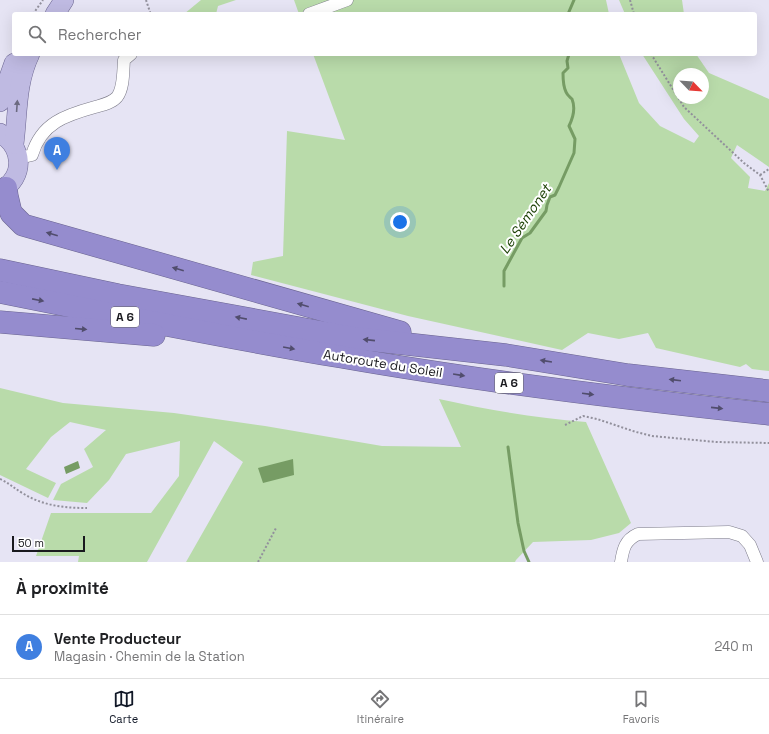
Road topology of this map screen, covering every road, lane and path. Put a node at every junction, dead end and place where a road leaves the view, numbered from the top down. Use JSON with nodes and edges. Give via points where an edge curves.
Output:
{"nodes":[{"id":1,"x":43,"y":0,"type":"edge"},
{"id":2,"x":50,"y":0,"type":"edge"},
{"id":3,"x":64,"y":0,"type":"edge"},
{"id":4,"x":146,"y":0,"type":"edge"},
{"id":5,"x":346,"y":0,"type":"edge"},
{"id":6,"x":630,"y":0,"type":"edge"},
{"id":7,"x":34,"y":12,"type":"edge"},
{"id":8,"x":41,"y":12,"type":"edge"},
{"id":9,"x":56,"y":12,"type":"edge"},
{"id":10,"x":150,"y":12,"type":"edge"},
{"id":11,"x":314,"y":12,"type":"edge"},
{"id":12,"x":633,"y":12,"type":"edge"},
{"id":13,"x":17,"y":56,"type":"edge"},
{"id":14,"x":29,"y":56,"type":"edge"},
{"id":15,"x":129,"y":56,"type":"edge"},
{"id":16,"x":652,"y":56,"type":"edge"},
{"id":17,"x":0,"y":102,"type":"edge"},
{"id":18,"x":11,"y":145,"type":"edge"},
{"id":19,"x":769,"y":169,"type":"edge"},
{"id":20,"x":760,"y":174,"type":"junction"},
{"id":21,"x":3,"y":189,"type":"edge"},
{"id":22,"x":769,"y":192,"type":"edge"},
{"id":23,"x":0,"y":270,"type":"edge"},
{"id":24,"x":0,"y":292,"type":"edge"},
{"id":25,"x":0,"y":322,"type":"edge"},
{"id":26,"x":251,"y":341,"type":"junction"},
{"id":27,"x":506,"y":355,"type":"junction"},
{"id":28,"x":769,"y":391,"type":"edge"},
{"id":29,"x":769,"y":414,"type":"edge"},
{"id":30,"x":564,"y":425,"type":"dead end"},
{"id":31,"x":769,"y":444,"type":"edge"},
{"id":32,"x":0,"y":479,"type":"edge"},
{"id":33,"x":87,"y":508,"type":"dead end"},
{"id":34,"x":276,"y":528,"type":"dead end"},
{"id":35,"x":258,"y":562,"type":"edge"},
{"id":36,"x":621,"y":562,"type":"edge"},
{"id":37,"x":757,"y":562,"type":"edge"}],
"edges":[{"from":1,"to":7,"type":"path"},
{"from":2,"to":8,"type":"main road"},
{"from":3,"to":9,"type":"main road"},
{"from":4,"to":10,"type":"path"},
{"from":5,"to":11,"type":"street"},
{"from":6,"to":12,"type":"path"},
{"from":13,"to":17,"type":"main road"},
{"from":18,"to":14,"type":"main road","one_way":true,"via":[[20,83]]},
{"from":15,"to":18,"type":"street","via":[[124,60],[120,90],[110,103],[59,118],[38,141],[32,155]]},
{"from":16,"to":20,"type":"path","via":[[684,107],[744,163]]},
{"from":18,"to":21,"type":"main road","via":[[18,167],[12,182]]},
{"from":19,"to":20,"type":"path"},
{"from":20,"to":22,"type":"path"},
{"from":27,"to":21,"type":"highway","one_way":true,"via":[[384,328],[23,225],[11,213]]},
{"from":27,"to":23,"type":"highway","name":"Autoroute du Soleil","number":"A 6","one_way":true,"via":[[353,338],[133,298]]},
{"from":24,"to":26,"type":"highway","name":"Autoroute du Soleil","number":"A 6","one_way":true},
{"from":25,"to":26,"type":"highway","one_way":true},
{"from":26,"to":29,"type":"highway","name":"Autoroute du Soleil","number":"A 6","one_way":true,"via":[[344,358],[580,393]]},
{"from":28,"to":27,"type":"highway","name":"Autoroute du Soleil","number":"A 6","one_way":true,"via":[[628,375]]},
{"from":30,"to":31,"type":"path","via":[[583,416],[652,436]]},
{"from":32,"to":33,"type":"path","via":[[24,494],[49,505]]},
{"from":34,"to":35,"type":"path"},
{"from":36,"to":37,"type":"street","via":[[625,545],[638,534],[729,532],[742,536],[750,545]]}]}
